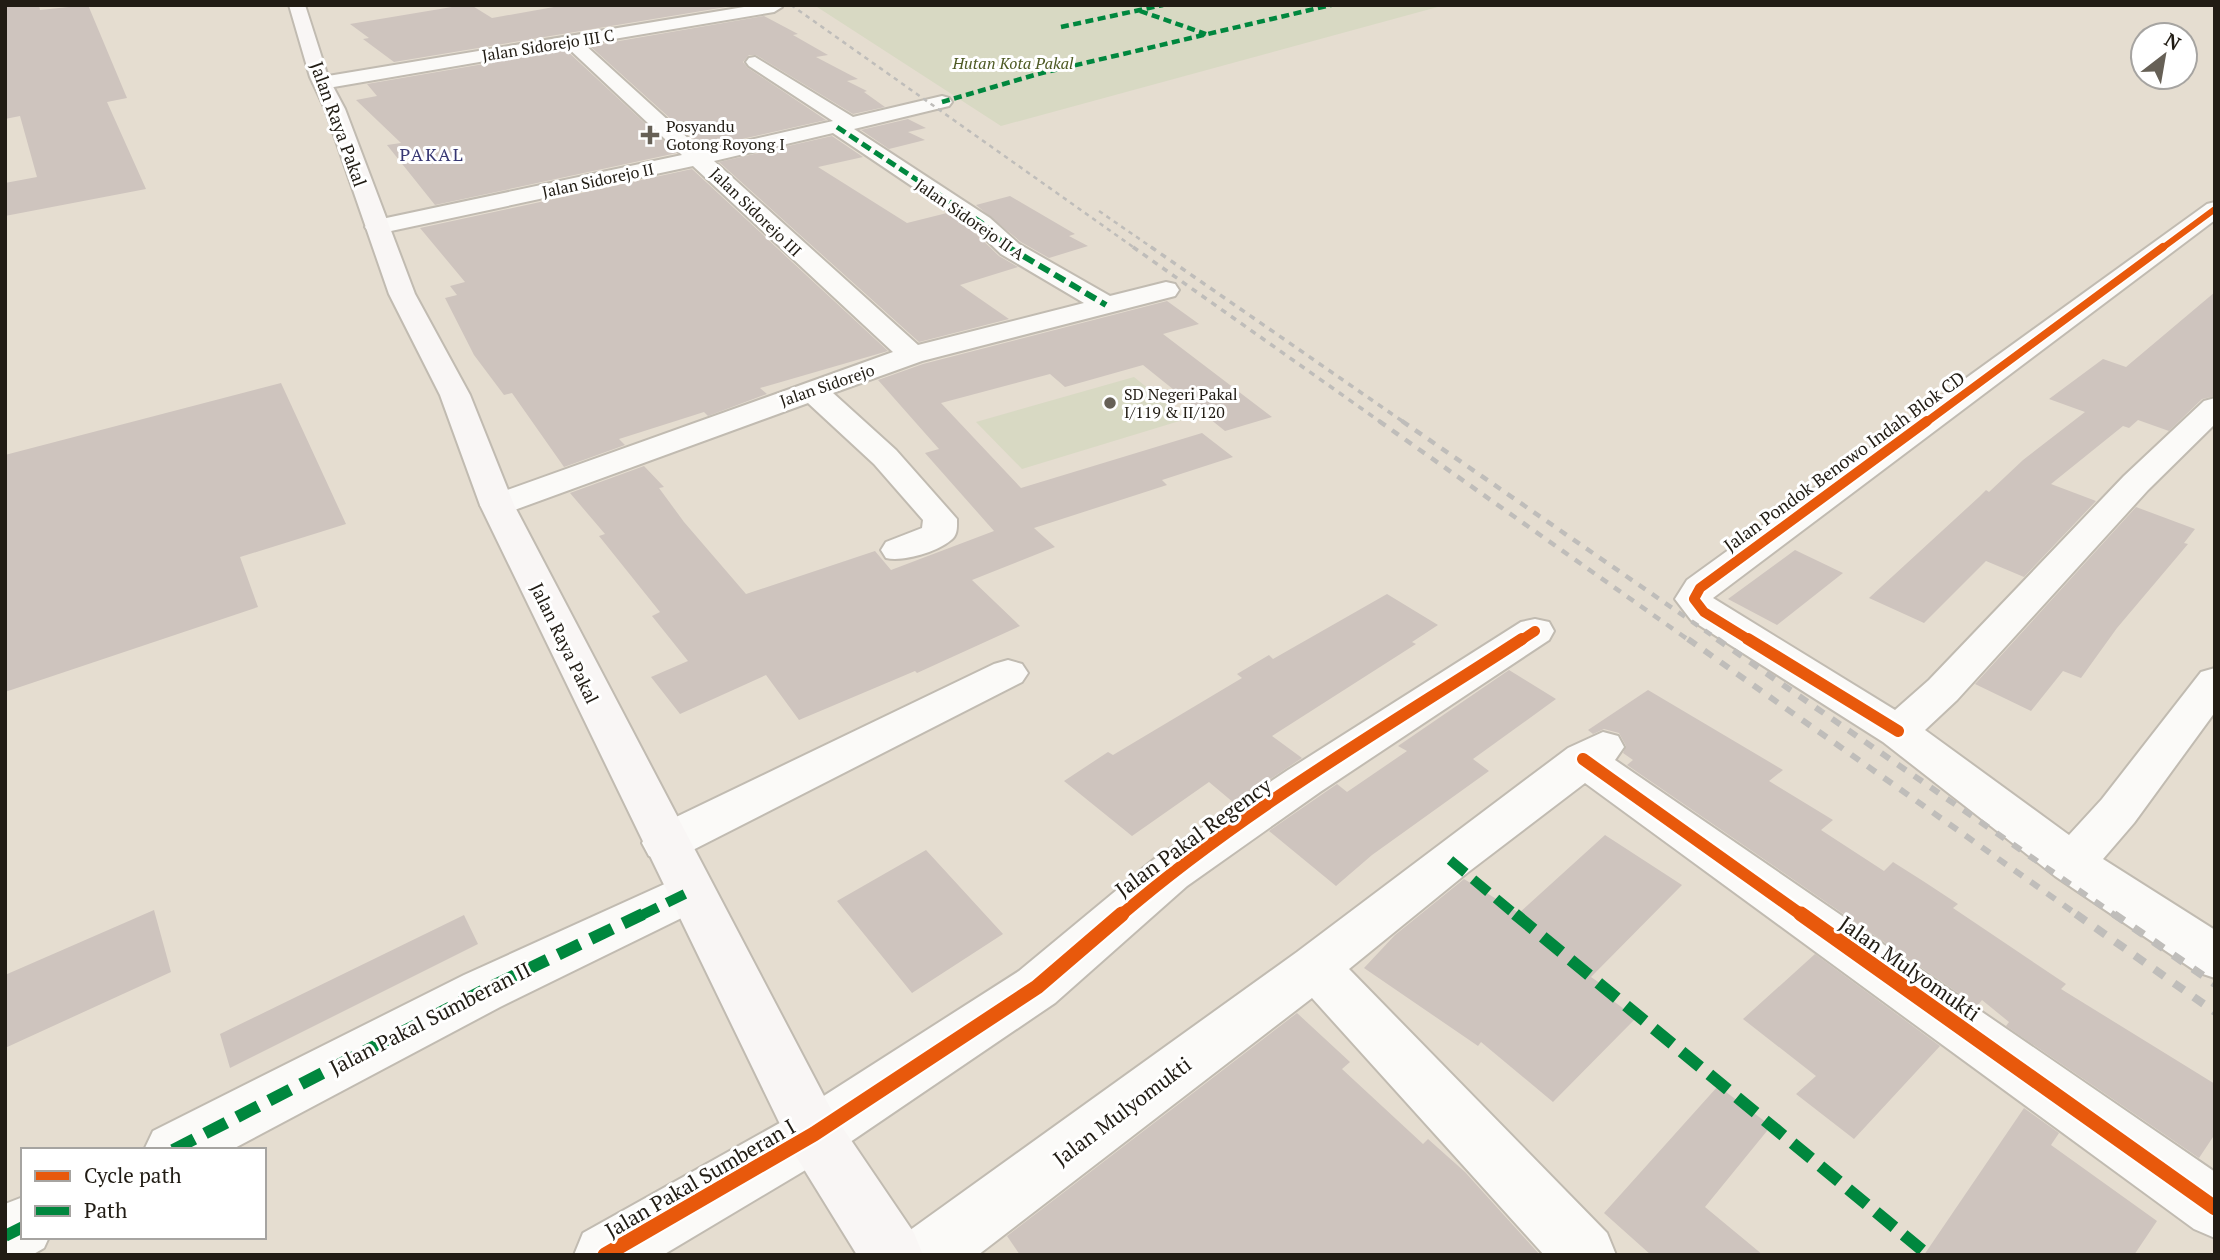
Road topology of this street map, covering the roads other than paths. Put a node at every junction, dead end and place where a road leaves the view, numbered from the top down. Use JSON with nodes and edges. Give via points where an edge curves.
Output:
{"nodes":[{"id":1,"x":297,"y":5,"type":"edge"},
{"id":2,"x":774,"y":7,"type":"dead end"},
{"id":3,"x":659,"y":42,"type":"dead end"},
{"id":4,"x":578,"y":47,"type":"junction"},
{"id":5,"x":755,"y":62,"type":"dead end"},
{"id":6,"x":322,"y":83,"type":"junction"},
{"id":7,"x":942,"y":102,"type":"dead end"},
{"id":8,"x":844,"y":125,"type":"junction"},
{"id":9,"x":700,"y":158,"type":"junction"},
{"id":10,"x":2215,"y":209,"type":"edge"},
{"id":11,"x":377,"y":227,"type":"junction"},
{"id":12,"x":1166,"y":290,"type":"dead end"},
{"id":13,"x":1106,"y":305,"type":"junction"},
{"id":14,"x":912,"y":355,"type":"junction"},
{"id":15,"x":811,"y":389,"type":"junction"},
{"id":16,"x":2215,"y":407,"type":"edge"},
{"id":17,"x":497,"y":505,"type":"junction"},
{"id":18,"x":899,"y":551,"type":"dead end"},
{"id":19,"x":1535,"y":631,"type":"dead end"},
{"id":20,"x":1008,"y":673,"type":"dead end"},
{"id":21,"x":2215,"y":682,"type":"edge"},
{"id":22,"x":1898,"y":730,"type":"junction"},
{"id":23,"x":665,"y":843,"type":"junction"},
{"id":24,"x":2072,"y":863,"type":"junction"},
{"id":25,"x":690,"y":891,"type":"junction"},
{"id":26,"x":2210,"y":942,"type":"edge"},
{"id":27,"x":1315,"y":967,"type":"junction"},
{"id":28,"x":814,"y":1134,"type":"junction"},
{"id":29,"x":177,"y":1148,"type":"edge"},
{"id":30,"x":2215,"y":1208,"type":"edge"},
{"id":31,"x":21,"y":1228,"type":"edge"},
{"id":32,"x":5,"y":1236,"type":"edge"},
{"id":33,"x":605,"y":1255,"type":"edge"},
{"id":34,"x":892,"y":1255,"type":"edge"},
{"id":35,"x":928,"y":1255,"type":"edge"},
{"id":36,"x":1586,"y":1255,"type":"edge"}],
"edges":[{"from":1,"to":6,"type":"main road","name":"Jalan Raya Pakal"},
{"from":2,"to":4,"type":"street","name":"Jalan Sidorejo III C"},
{"from":3,"to":4,"type":"street"},
{"from":4,"to":6,"type":"street","name":"Jalan Sidorejo III C"},
{"from":4,"to":9,"type":"street","name":"Jalan Sidorejo III"},
{"from":5,"to":8,"type":"street","name":"Jalan Sidorejo II A"},
{"from":6,"to":11,"type":"main road","name":"Jalan Raya Pakal"},
{"from":7,"to":8,"type":"street","name":"Jalan Sidorejo II"},
{"from":8,"to":9,"type":"street","name":"Jalan Sidorejo II"},
{"from":8,"to":13,"type":"street","name":"Jalan Sidorejo II A","via":[[982,223],[1010,250]]},
{"from":9,"to":11,"type":"street","name":"Jalan Sidorejo II"},
{"from":9,"to":14,"type":"street","name":"Jalan Sidorejo III"},
{"from":10,"to":22,"type":"street","name":"Jalan Pondok Benowo Indah Blok CD","via":[[1700,588],[1694,599],[1704,612]]},
{"from":11,"to":17,"type":"main road","name":"Jalan Raya Pakal","via":[[402,293],[455,396]]},
{"from":12,"to":13,"type":"street","name":"Jalan Sidorejo"},
{"from":13,"to":14,"type":"street","name":"Jalan Sidorejo"},
{"from":14,"to":15,"type":"street","name":"Jalan Sidorejo"},
{"from":15,"to":17,"type":"street","name":"Jalan Sidorejo"},
{"from":15,"to":18,"type":"street","via":[[885,457],[940,519],[939,533]]},
{"from":16,"to":22,"type":"street","via":[[2136,483],[1943,690]]},
{"from":17,"to":23,"type":"main road","name":"Jalan Raya Pakal"},
{"from":19,"to":28,"type":"street","name":"Jalan Pakal Regency","via":[[1170,873],[1037,987]]},
{"from":20,"to":23,"type":"street"},
{"from":21,"to":24,"type":"street","via":[[2118,811]]},
{"from":22,"to":24,"type":"street"},
{"from":23,"to":25,"type":"main road","name":"Jalan Raya Pakal"},
{"from":24,"to":26,"type":"street"},
{"from":25,"to":28,"type":"main road","name":"Jalan Raya Pakal"},
{"from":25,"to":29,"type":"street","name":"Jalan Pakal Sumberan II","via":[[482,991]]},
{"from":27,"to":30,"type":"street","name":"Jalan Mulyomukti","via":[[1593,753]]},
{"from":27,"to":35,"type":"street","name":"Jalan Mulyomukti"},
{"from":27,"to":36,"type":"street"},
{"from":28,"to":33,"type":"street","name":"Jalan Pakal Sumberan I"},
{"from":28,"to":34,"type":"main road","name":"Jalan Raya Pakal"},
{"from":31,"to":32,"type":"street"}]}
